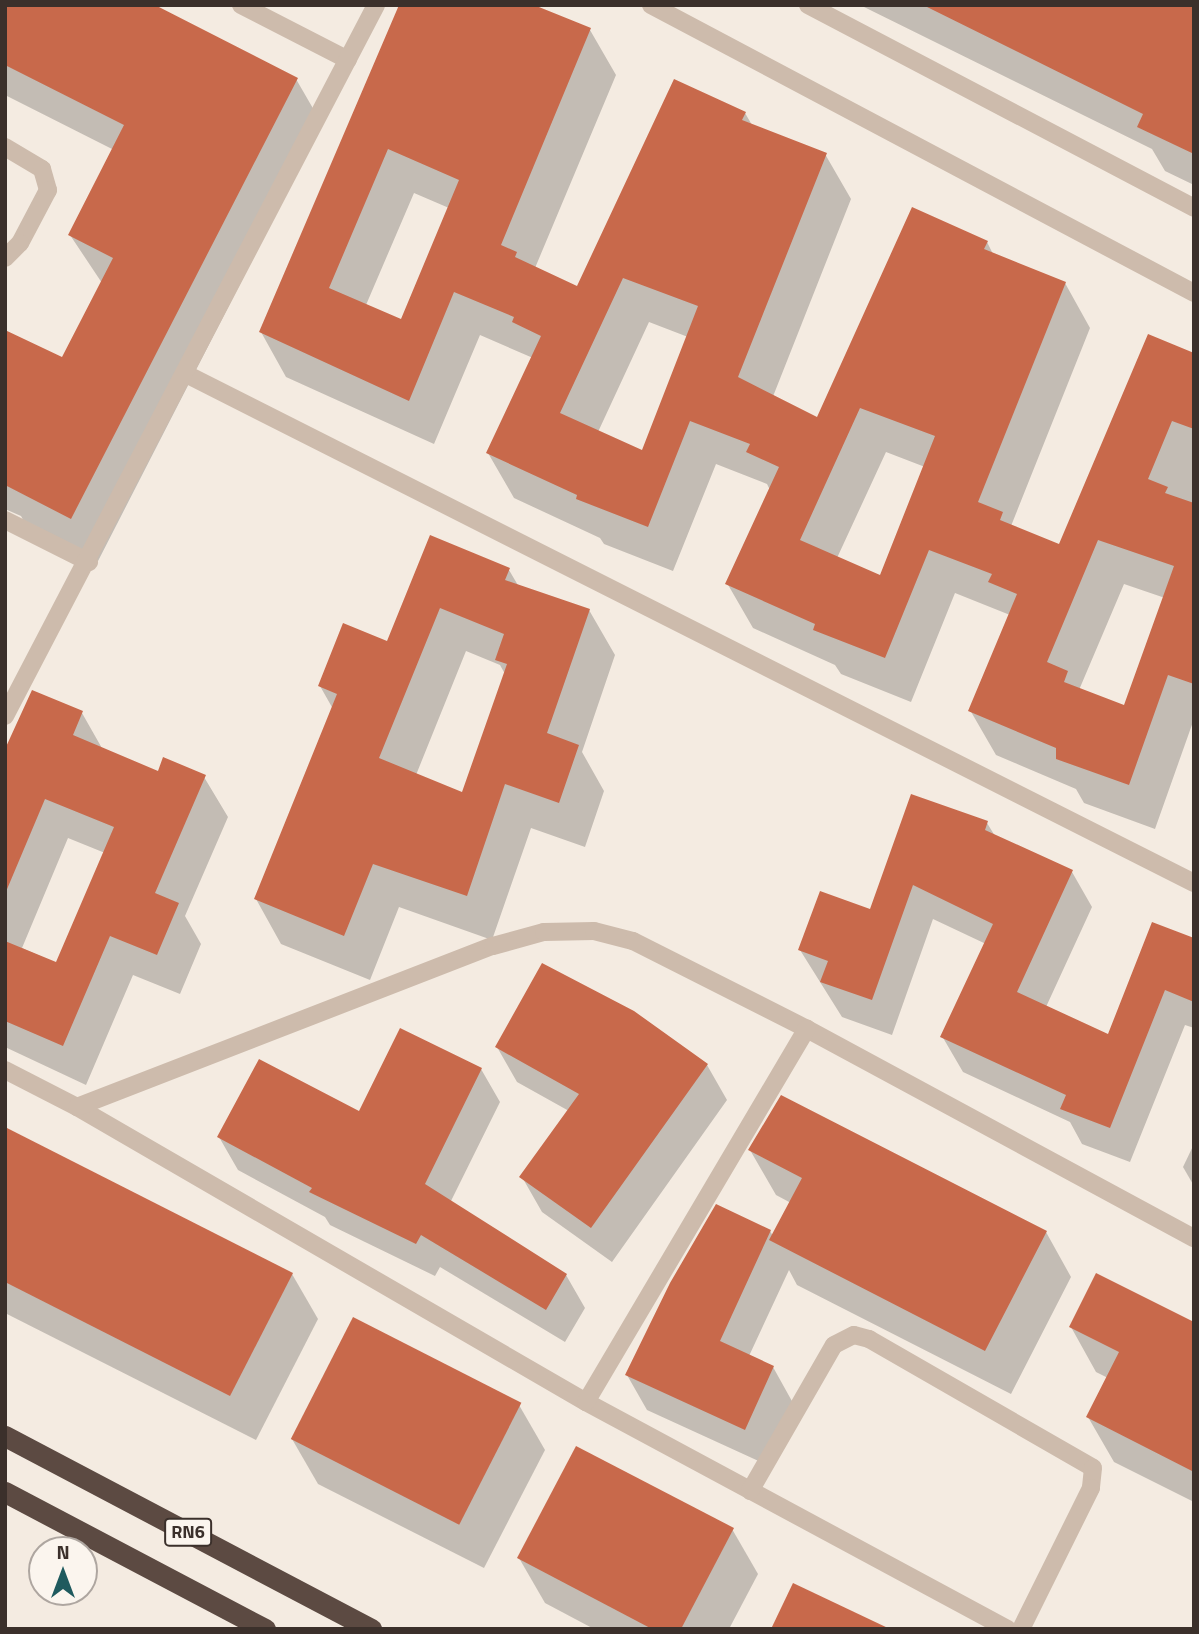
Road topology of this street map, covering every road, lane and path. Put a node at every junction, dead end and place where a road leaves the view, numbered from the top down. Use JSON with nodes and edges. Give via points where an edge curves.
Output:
{"nodes":[{"id":1,"x":241,"y":5,"type":"edge"},
{"id":2,"x":376,"y":5,"type":"edge"},
{"id":3,"x":651,"y":5,"type":"edge"},
{"id":4,"x":808,"y":5,"type":"edge"},
{"id":5,"x":348,"y":60,"type":"junction"},
{"id":6,"x":5,"y":147,"type":"edge"},
{"id":7,"x":1194,"y":208,"type":"edge"},
{"id":8,"x":5,"y":258,"type":"edge"},
{"id":9,"x":1194,"y":293,"type":"edge"},
{"id":10,"x":186,"y":374,"type":"junction"},
{"id":11,"x":5,"y":520,"type":"edge"},
{"id":12,"x":89,"y":562,"type":"junction"},
{"id":13,"x":5,"y":716,"type":"edge"},
{"id":14,"x":1194,"y":883,"type":"edge"},
{"id":15,"x":807,"y":1029,"type":"junction"},
{"id":16,"x":5,"y":1070,"type":"edge"},
{"id":17,"x":77,"y":1107,"type":"junction"},
{"id":18,"x":1194,"y":1238,"type":"edge"},
{"id":19,"x":586,"y":1402,"type":"junction"},
{"id":20,"x":5,"y":1436,"type":"edge"},
{"id":21,"x":750,"y":1491,"type":"junction"},
{"id":22,"x":5,"y":1492,"type":"edge"},
{"id":23,"x":265,"y":1629,"type":"edge"},
{"id":24,"x":371,"y":1629,"type":"edge"},
{"id":25,"x":1007,"y":1629,"type":"edge"},
{"id":26,"x":1021,"y":1629,"type":"edge"}],
"edges":[{"from":1,"to":5,"type":"street"},
{"from":2,"to":5,"type":"street"},
{"from":3,"to":9,"type":"street"},
{"from":4,"to":7,"type":"street"},
{"from":5,"to":10,"type":"street"},
{"from":6,"to":8,"type":"street","via":[[42,169],[48,190],[20,243]]},
{"from":10,"to":12,"type":"street"},
{"from":10,"to":14,"type":"street"},
{"from":11,"to":12,"type":"street"},
{"from":12,"to":13,"type":"street"},
{"from":15,"to":17,"type":"street","via":[[633,941],[594,931],[544,932],[493,946]]},
{"from":15,"to":18,"type":"street"},
{"from":15,"to":19,"type":"street"},
{"from":16,"to":17,"type":"street"},
{"from":17,"to":19,"type":"street"},
{"from":19,"to":21,"type":"street"},
{"from":20,"to":24,"type":"highway","number":"RN6"},
{"from":21,"to":25,"type":"street"},
{"from":21,"to":26,"type":"street","via":[[834,1345],[854,1335],[869,1339],[1093,1468],[1091,1488]]},
{"from":22,"to":23,"type":"highway","number":"RN6"}]}
